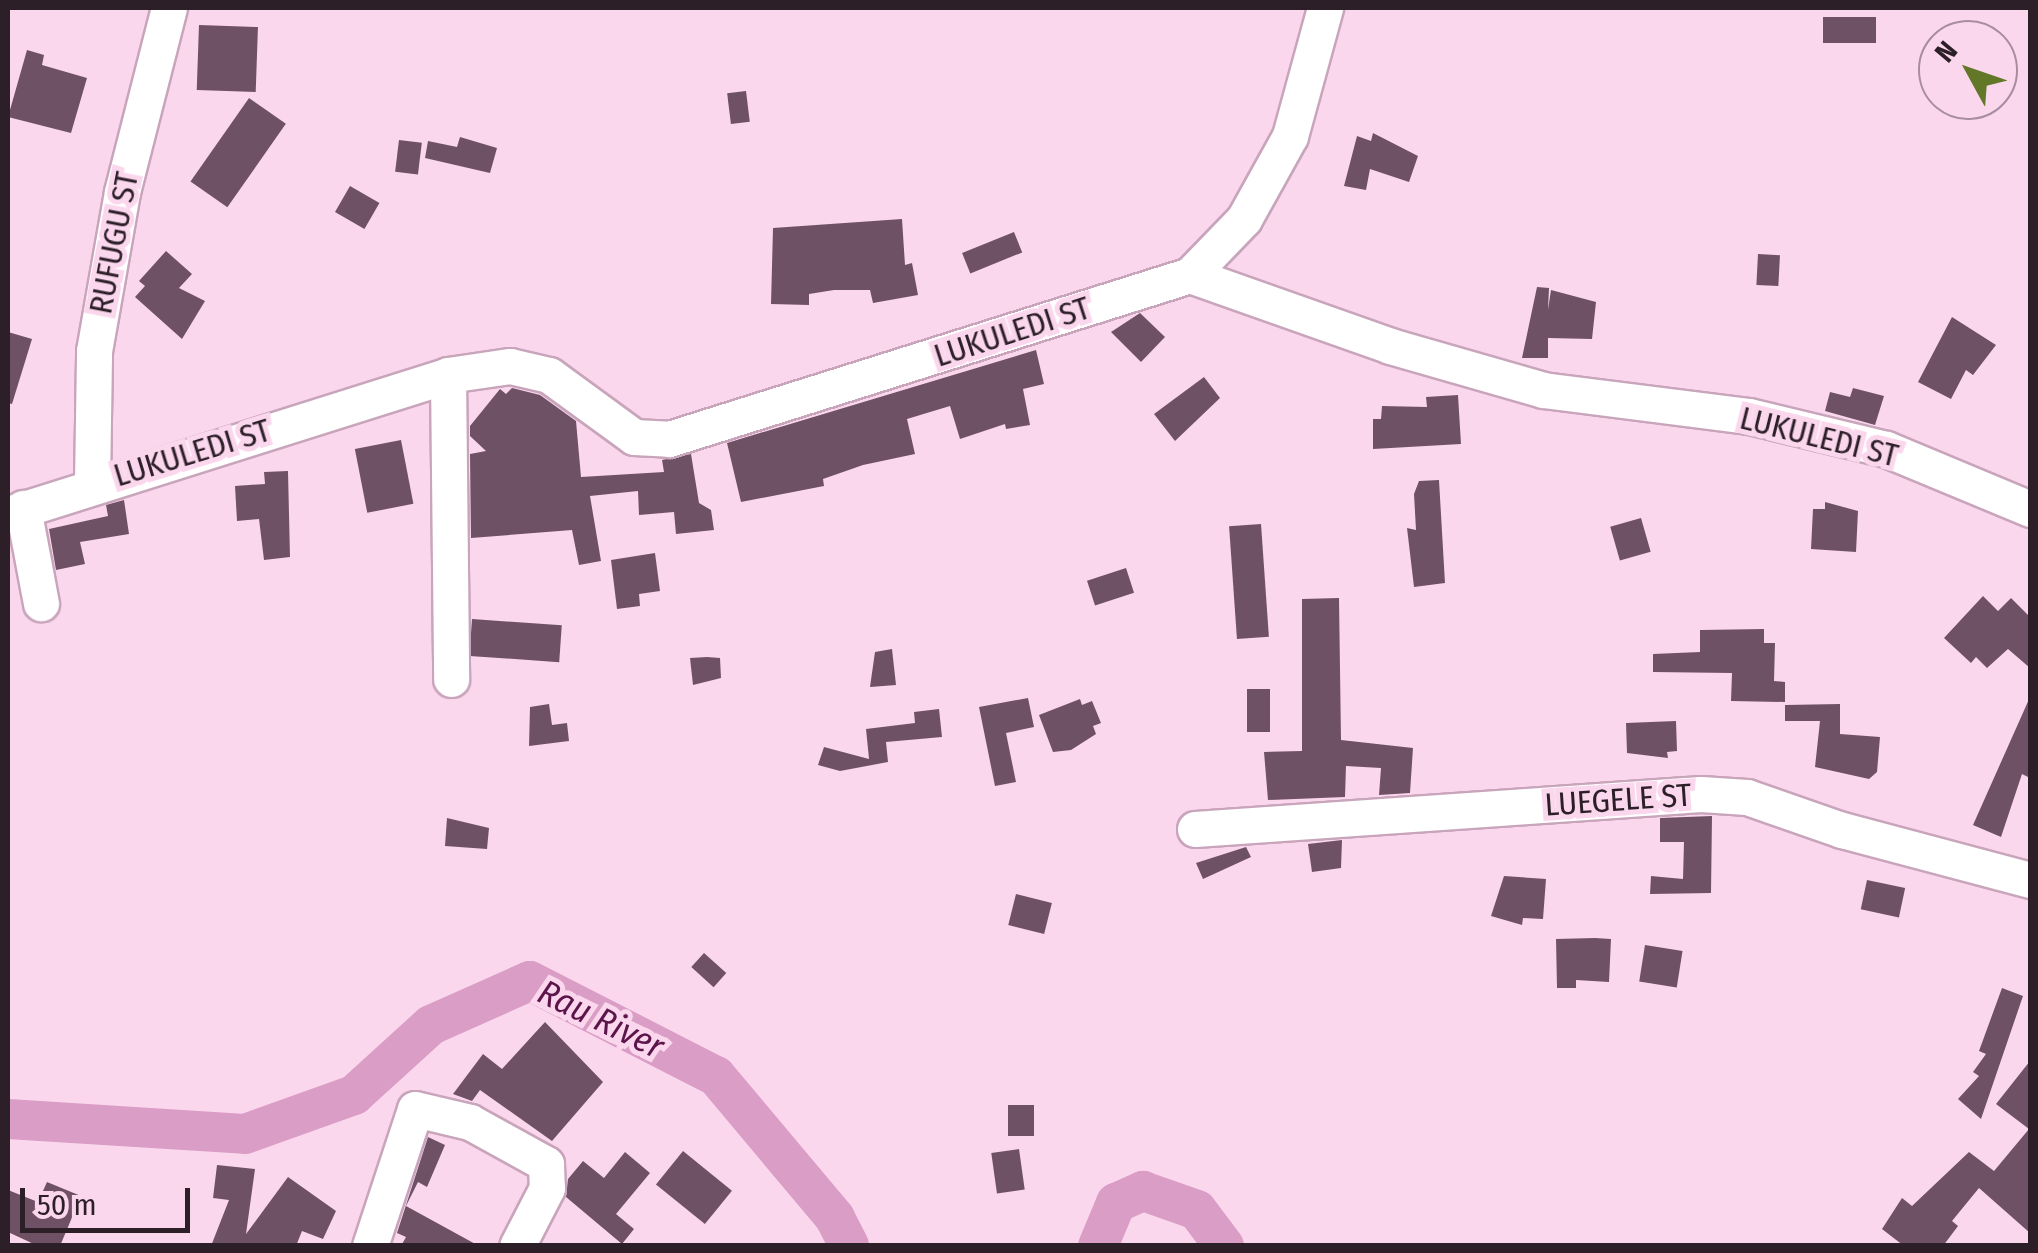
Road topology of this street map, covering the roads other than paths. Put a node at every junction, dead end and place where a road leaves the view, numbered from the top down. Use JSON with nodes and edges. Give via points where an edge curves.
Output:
{"nodes":[{"id":1,"x":170,"y":8,"type":"edge"},
{"id":2,"x":1325,"y":8,"type":"edge"},
{"id":3,"x":1190,"y":275,"type":"junction"},
{"id":4,"x":448,"y":375,"type":"junction"},
{"id":5,"x":92,"y":482,"type":"junction"},
{"id":6,"x":2030,"y":509,"type":"edge"},
{"id":7,"x":15,"y":511,"type":"edge"},
{"id":8,"x":41,"y":602,"type":"dead end"},
{"id":9,"x":451,"y":679,"type":"dead end"},
{"id":10,"x":1195,"y":829,"type":"dead end"},
{"id":11,"x":2030,"y":880,"type":"edge"},
{"id":12,"x":370,"y":1246,"type":"edge"},
{"id":13,"x":517,"y":1246,"type":"edge"}],
"edges":[{"from":1,"to":5,"type":"street","name":"RUFUGU ST","via":[[122,192],[94,351]]},
{"from":2,"to":3,"type":"street","via":[[1290,136],[1244,219]]},
{"from":3,"to":4,"type":"street","name":"LUKULEDI ST","via":[[669,439],[634,437],[612,426],[549,375],[510,366]]},
{"from":3,"to":6,"type":"street","name":"LUKULEDI ST","via":[[1390,346],[1543,390],[1749,416],[1886,449]]},
{"from":4,"to":5,"type":"street","name":"LUKULEDI ST"},
{"from":4,"to":9,"type":"street"},
{"from":5,"to":7,"type":"street","name":"LUKULEDI ST"},
{"from":7,"to":8,"type":"street"},
{"from":10,"to":11,"type":"street","name":"LUEGELE ST","via":[[1746,796],[1842,830]]},
{"from":12,"to":13,"type":"street","via":[[415,1109],[470,1122],[546,1164],[547,1188]]}]}
